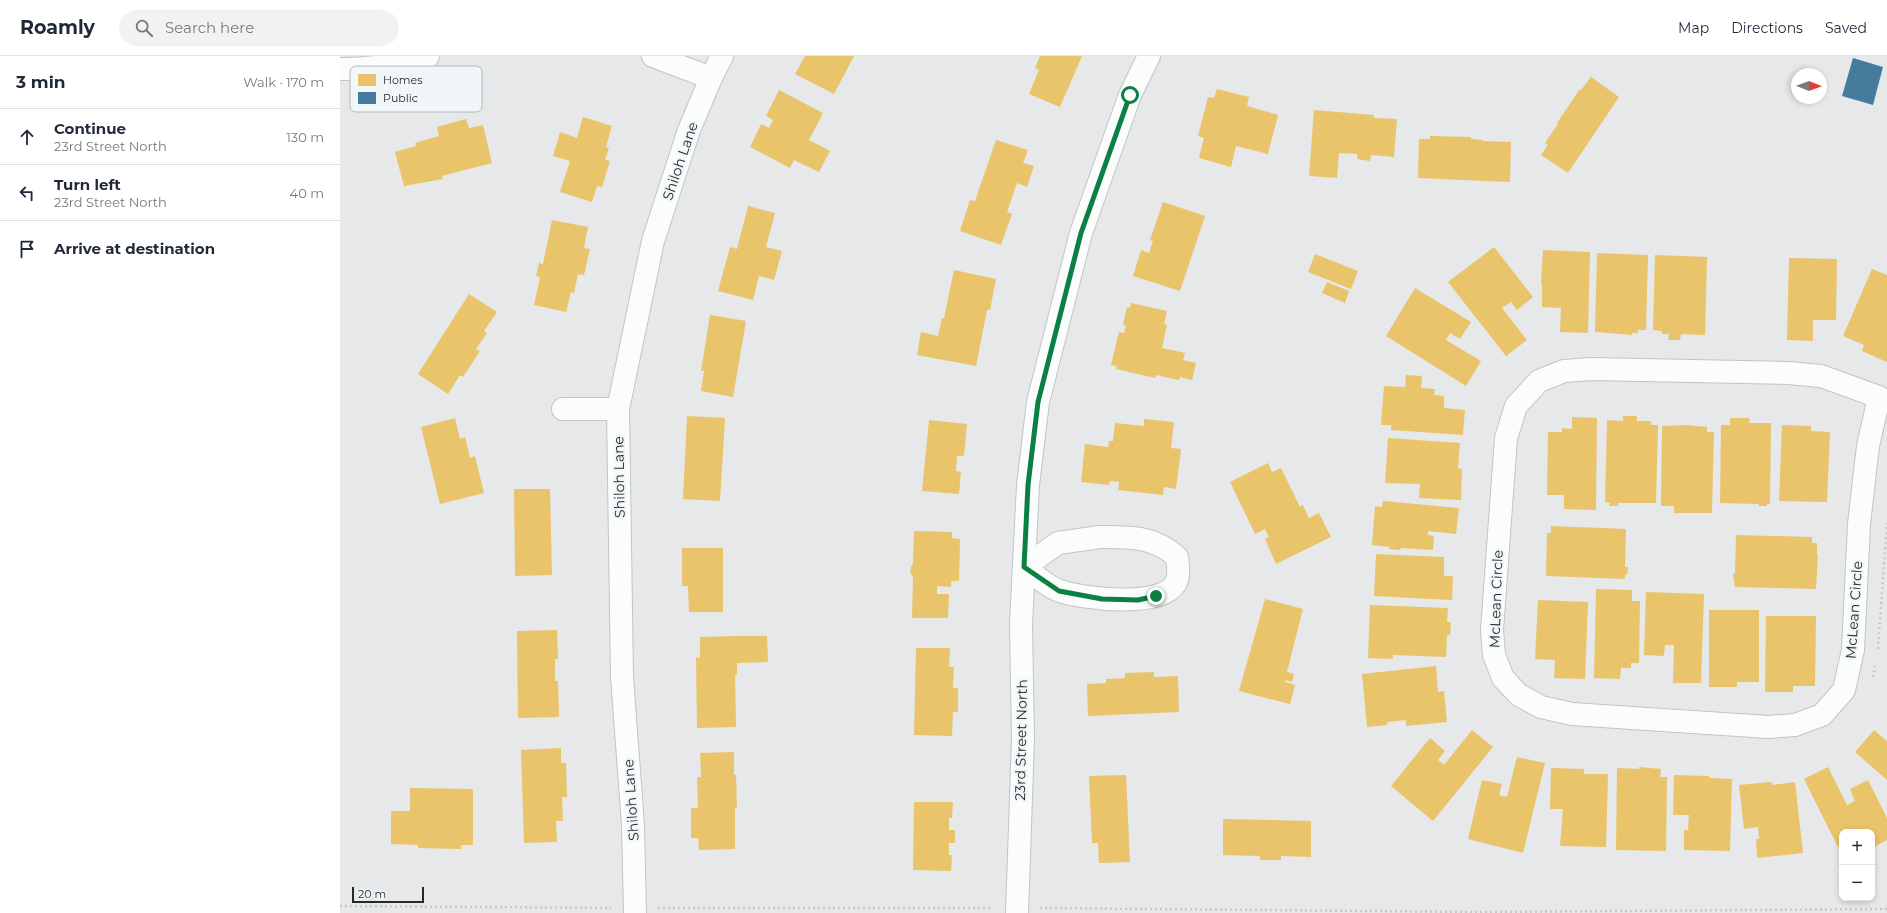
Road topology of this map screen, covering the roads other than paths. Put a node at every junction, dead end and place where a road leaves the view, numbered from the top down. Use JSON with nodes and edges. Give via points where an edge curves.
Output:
{"nodes":[{"id":1,"x":428,"y":56,"type":"edge"},
{"id":2,"x":653,"y":56,"type":"edge"},
{"id":3,"x":722,"y":56,"type":"edge"},
{"id":4,"x":1149,"y":56,"type":"edge"},
{"id":5,"x":387,"y":66,"type":"edge"},
{"id":6,"x":710,"y":78,"type":"junction"},
{"id":7,"x":1883,"y":399,"type":"edge"},
{"id":8,"x":563,"y":409,"type":"dead end"},
{"id":9,"x":618,"y":409,"type":"junction"},
{"id":10,"x":1024,"y":567,"type":"junction"},
{"id":11,"x":635,"y":910,"type":"edge"},
{"id":12,"x":1017,"y":910,"type":"edge"}],
"edges":[{"from":1,"to":5,"type":"street"},
{"from":2,"to":6,"type":"street"},
{"from":3,"to":6,"type":"street","name":"Shiloh Lane"},
{"from":4,"to":10,"type":"street","name":"23rd Street North","via":[[1130,95],[1081,233],[1056,326],[1038,402],[1028,485]]},
{"from":6,"to":9,"type":"street","name":"Shiloh Lane","via":[[689,130],[653,241]]},
{"from":7,"to":7,"type":"street","name":"McLean Circle","via":[[1821,376],[1788,373],[1591,369],[1564,371],[1539,381],[1516,406],[1506,438],[1492,630],[1494,655],[1503,678],[1524,698],[1542,707],[1572,714],[1768,727],[1795,725],[1822,715],[1844,690],[1853,650],[1859,524],[1868,446]]},
{"from":8,"to":9,"type":"street"},
{"from":9,"to":11,"type":"street","name":"Shiloh Lane","via":[[622,677],[633,825]]},
{"from":10,"to":10,"type":"street","via":[[1059,591],[1102,599],[1138,600],[1170,590],[1176,583],[1179,571],[1177,557],[1166,547],[1137,537],[1100,537],[1058,543]]},
{"from":10,"to":12,"type":"street","name":"23rd Street North","via":[[1021,624],[1023,739]]}]}
